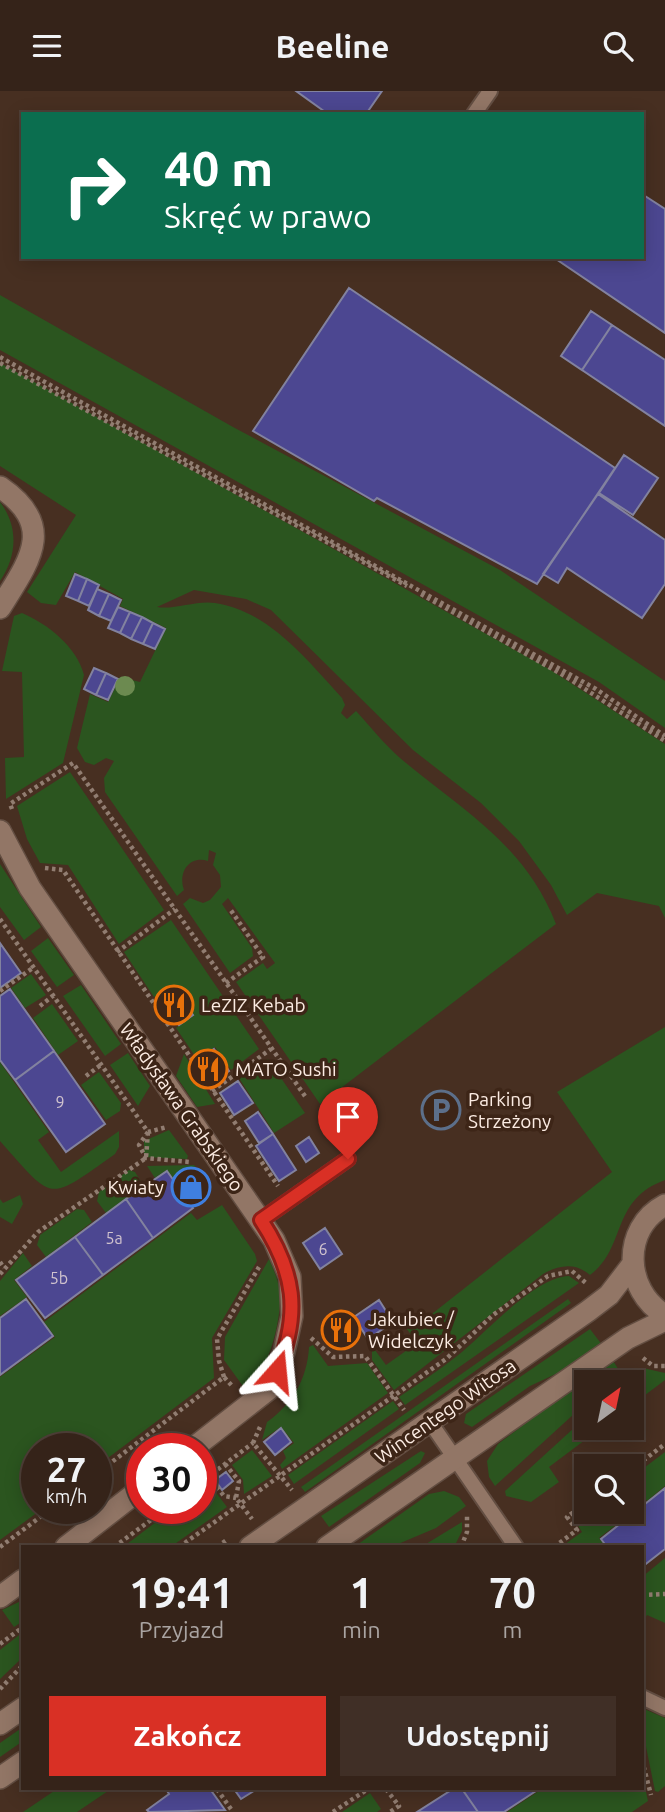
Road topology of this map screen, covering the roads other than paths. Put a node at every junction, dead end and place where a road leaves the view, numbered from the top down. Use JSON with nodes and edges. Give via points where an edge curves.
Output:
{"nodes":[{"id":1,"x":490,"y":91,"type":"edge"},
{"id":2,"x":475,"y":112,"type":"edge"},
{"id":3,"x":0,"y":487,"type":"edge"},
{"id":4,"x":0,"y":608,"type":"edge"},
{"id":5,"x":7,"y":824,"type":"edge"},
{"id":6,"x":348,"y":1159,"type":"dead end"},
{"id":7,"x":665,"y":1205,"type":"edge"},
{"id":8,"x":261,"y":1220,"type":"junction"},
{"id":9,"x":632,"y":1265,"type":"junction"},
{"id":10,"x":665,"y":1315,"type":"edge"},
{"id":11,"x":665,"y":1321,"type":"edge"},
{"id":12,"x":430,"y":1422,"type":"junction"},
{"id":13,"x":213,"y":1433,"type":"edge"},
{"id":14,"x":454,"y":1457,"type":"junction"},
{"id":15,"x":126,"y":1500,"type":"edge"},
{"id":16,"x":69,"y":1545,"type":"edge"},
{"id":17,"x":253,"y":1545,"type":"edge"},
{"id":18,"x":330,"y":1545,"type":"edge"},
{"id":19,"x":515,"y":1545,"type":"edge"},
{"id":20,"x":21,"y":1581,"type":"edge"},
{"id":21,"x":0,"y":1597,"type":"edge"},
{"id":22,"x":644,"y":1698,"type":"edge"},
{"id":23,"x":665,"y":1708,"type":"edge"},
{"id":24,"x":21,"y":1709,"type":"edge"},
{"id":25,"x":0,"y":1724,"type":"edge"},
{"id":26,"x":21,"y":1763,"type":"edge"},
{"id":27,"x":0,"y":1778,"type":"edge"}],
"edges":[{"from":1,"to":2,"type":"lane"},
{"from":3,"to":4,"type":"street","via":[[18,499],[34,522],[32,550]]},
{"from":5,"to":8,"type":"street","name":"Władysława Grabskiego","via":[[30,888]]},
{"from":6,"to":8,"type":"lane"},
{"from":7,"to":9,"type":"street","via":[[646,1220],[637,1236]]},
{"from":8,"to":13,"type":"street","name":"Władysława Grabskiego","via":[[290,1277],[292,1315],[284,1352],[269,1389]]},
{"from":9,"to":10,"type":"street","via":[[639,1290]]},
{"from":9,"to":12,"type":"street","name":"Wincentego Witosa","via":[[601,1302]]},
{"from":11,"to":14,"type":"street","via":[[628,1338]]},
{"from":12,"to":14,"type":"lane"},
{"from":12,"to":17,"type":"street","name":"Wincentego Witosa"},
{"from":14,"to":18,"type":"street"},
{"from":14,"to":19,"type":"lane"},
{"from":15,"to":16,"type":"street"},
{"from":20,"to":21,"type":"street"},
{"from":22,"to":23,"type":"lane"},
{"from":24,"to":25,"type":"street"},
{"from":26,"to":27,"type":"street"}]}
